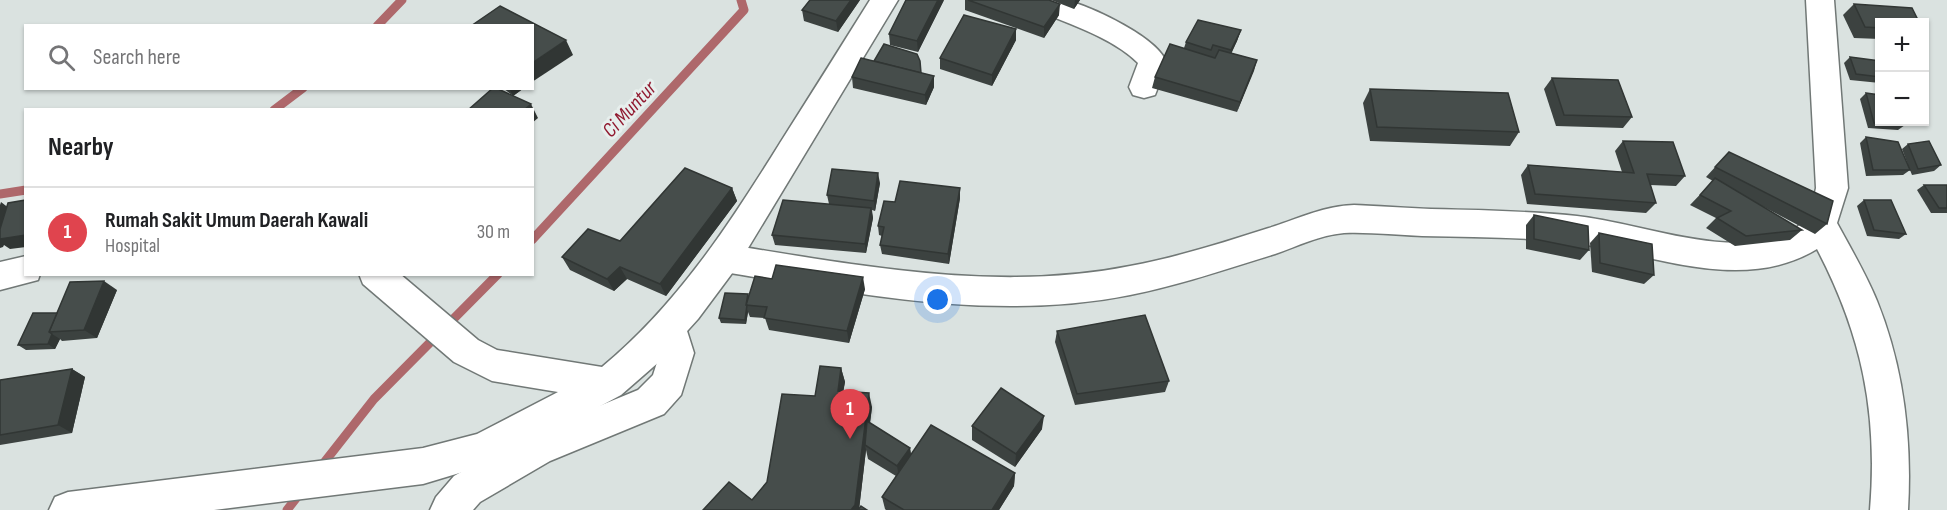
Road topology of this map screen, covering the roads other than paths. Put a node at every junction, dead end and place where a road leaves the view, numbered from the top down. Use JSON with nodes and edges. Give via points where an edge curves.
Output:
{"nodes":[{"id":1,"x":884,"y":0,"type":"edge"},
{"id":2,"x":1038,"y":0,"type":"edge"},
{"id":3,"x":1820,"y":0,"type":"edge"},
{"id":4,"x":1144,"y":87,"type":"dead end"},
{"id":5,"x":1821,"y":224,"type":"junction"},
{"id":6,"x":724,"y":258,"type":"junction"},
{"id":7,"x":24,"y":270,"type":"edge"},
{"id":8,"x":0,"y":276,"type":"edge"},
{"id":9,"x":377,"y":276,"type":"edge"},
{"id":10,"x":670,"y":326,"type":"junction"},
{"id":11,"x":608,"y":384,"type":"junction"},
{"id":12,"x":68,"y":510,"type":"edge"},
{"id":13,"x":449,"y":510,"type":"edge"},
{"id":14,"x":1889,"y":510,"type":"edge"}],
"edges":[{"from":1,"to":6,"type":"main road"},
{"from":2,"to":4,"type":"main road","via":[[1147,52],[1152,69]]},
{"from":3,"to":5,"type":"main road","via":[[1832,188]]},
{"from":5,"to":6,"type":"main road","via":[[1815,234],[1788,248],[1745,255],[1694,252],[1548,227],[1335,220],[1127,282],[1016,293],[928,288]]},
{"from":5,"to":14,"type":"main road","via":[[1859,301],[1872,338],[1889,423]]},
{"from":6,"to":10,"type":"main road"},
{"from":7,"to":8,"type":"main road"},
{"from":9,"to":11,"type":"main road","via":[[466,351],[492,365]]},
{"from":10,"to":11,"type":"main road"},
{"from":10,"to":13,"type":"main road","via":[[677,353],[668,384],[651,402],[537,449],[467,489]]},
{"from":11,"to":12,"type":"main road","via":[[483,450],[423,466]]}]}
